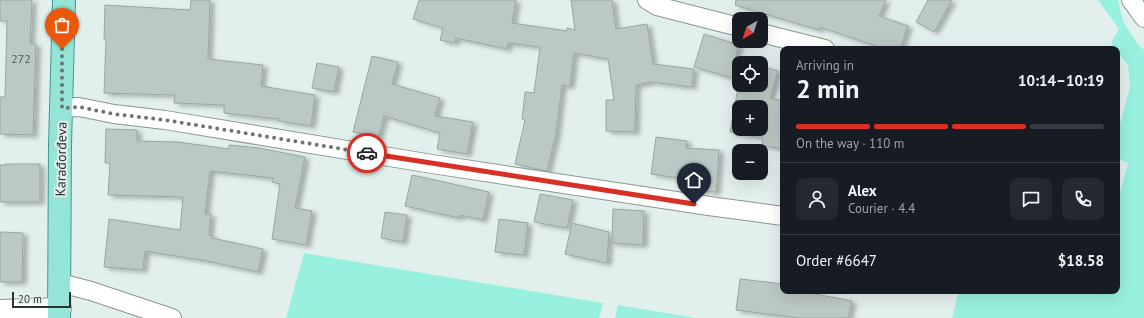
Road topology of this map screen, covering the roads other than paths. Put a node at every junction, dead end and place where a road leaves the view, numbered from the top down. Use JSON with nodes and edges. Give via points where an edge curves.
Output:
{"nodes":[{"id":1,"x":64,"y":0,"type":"edge"},
{"id":2,"x":647,"y":0,"type":"edge"},
{"id":3,"x":1131,"y":0,"type":"edge"},
{"id":4,"x":1144,"y":18,"type":"edge"},
{"id":5,"x":732,"y":25,"type":"edge"},
{"id":6,"x":768,"y":35,"type":"edge"},
{"id":7,"x":813,"y":46,"type":"edge"},
{"id":8,"x":62,"y":108,"type":"junction"},
{"id":9,"x":780,"y":216,"type":"edge"},
{"id":10,"x":60,"y":282,"type":"junction"},
{"id":11,"x":0,"y":311,"type":"edge"},
{"id":12,"x":60,"y":314,"type":"edge"},
{"id":13,"x":172,"y":318,"type":"edge"}],
"edges":[{"from":1,"to":8,"type":"main road","name":"Karađorđeva"},
{"from":2,"to":5,"type":"street","via":[[657,6]]},
{"from":3,"to":4,"type":"street"},
{"from":6,"to":7,"type":"street"},
{"from":8,"to":9,"type":"street","via":[[79,107]]},
{"from":8,"to":10,"type":"main road","name":"Karađorđeva"},
{"from":10,"to":12,"type":"main road","name":"Karađorđeva"},
{"from":10,"to":13,"type":"street"},
{"from":11,"to":12,"type":"street"}]}
